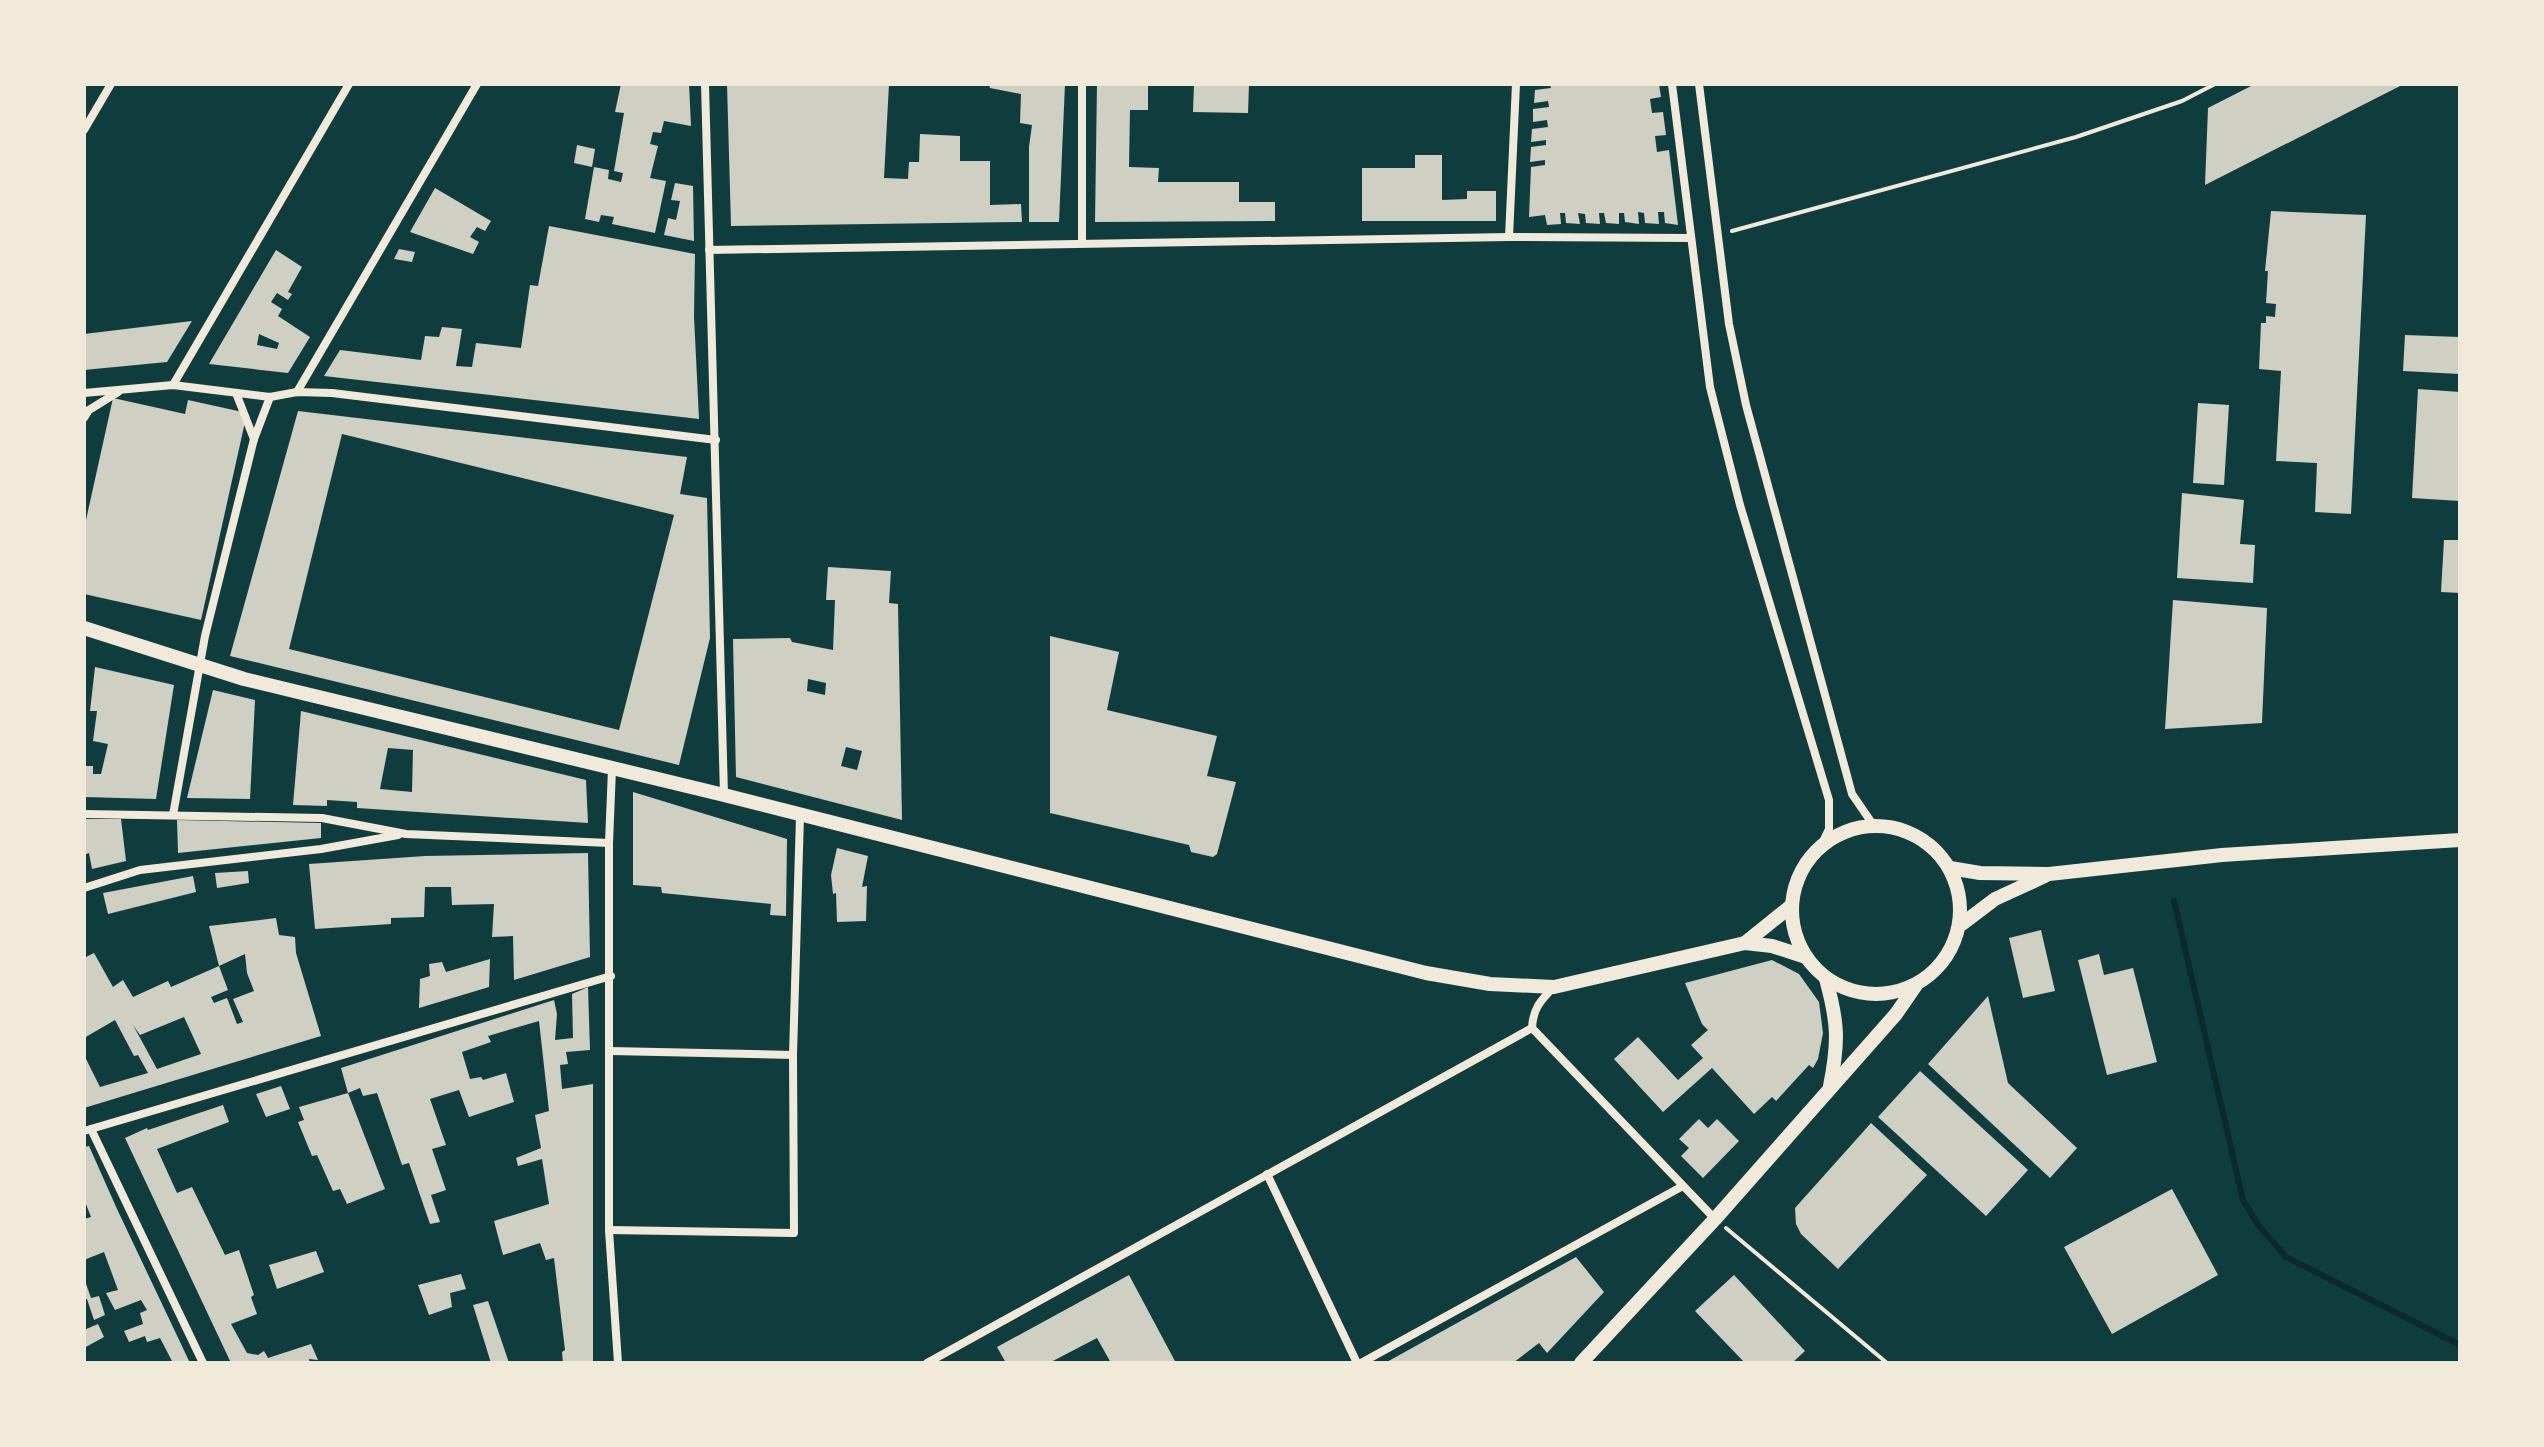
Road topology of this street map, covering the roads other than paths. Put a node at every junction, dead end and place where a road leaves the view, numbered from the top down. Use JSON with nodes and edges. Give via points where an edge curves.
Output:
{"nodes":[{"id":1,"x":111,"y":84,"type":"edge"},
{"id":2,"x":349,"y":84,"type":"edge"},
{"id":3,"x":477,"y":84,"type":"edge"},
{"id":4,"x":705,"y":84,"type":"edge"},
{"id":5,"x":1082,"y":84,"type":"edge"},
{"id":6,"x":1516,"y":84,"type":"edge"},
{"id":7,"x":1672,"y":84,"type":"edge"},
{"id":8,"x":1699,"y":84,"type":"edge"},
{"id":9,"x":84,"y":130,"type":"edge"},
{"id":10,"x":1509,"y":237,"type":"junction"},
{"id":11,"x":1691,"y":238,"type":"junction"},
{"id":12,"x":1082,"y":243,"type":"junction"},
{"id":13,"x":709,"y":250,"type":"junction"},
{"id":14,"x":173,"y":385,"type":"junction"},
{"id":15,"x":121,"y":390,"type":"junction"},
{"id":16,"x":297,"y":392,"type":"junction"},
{"id":17,"x":84,"y":393,"type":"edge"},
{"id":18,"x":236,"y":393,"type":"junction"},
{"id":19,"x":270,"y":397,"type":"junction"},
{"id":20,"x":84,"y":418,"type":"edge"},
{"id":21,"x":254,"y":439,"type":"junction"},
{"id":22,"x":716,"y":440,"type":"junction"},
{"id":23,"x":85,"y":627,"type":"edge"},
{"id":24,"x":199,"y":666,"type":"junction"},
{"id":25,"x":612,"y":769,"type":"junction"},
{"id":26,"x":724,"y":795,"type":"junction"},
{"id":27,"x":84,"y":814,"type":"edge"},
{"id":28,"x":173,"y":815,"type":"junction"},
{"id":29,"x":800,"y":816,"type":"junction"},
{"id":30,"x":1874,"y":826,"type":"junction"},
{"id":31,"x":406,"y":834,"type":"junction"},
{"id":32,"x":2460,"y":840,"type":"edge"},
{"id":33,"x":609,"y":843,"type":"junction"},
{"id":34,"x":1820,"y":848,"type":"junction"},
{"id":35,"x":1950,"y":868,"type":"junction"},
{"id":36,"x":2049,"y":874,"type":"junction"},
{"id":37,"x":84,"y":888,"type":"edge"},
{"id":38,"x":1791,"y":906,"type":"junction"},
{"id":39,"x":1962,"y":924,"type":"junction"},
{"id":40,"x":1745,"y":943,"type":"junction"},
{"id":41,"x":1806,"y":957,"type":"junction"},
{"id":42,"x":611,"y":976,"type":"junction"},
{"id":43,"x":1826,"y":979,"type":"junction"},
{"id":44,"x":1916,"y":985,"type":"junction"},
{"id":45,"x":1554,"y":987,"type":"junction"},
{"id":46,"x":1532,"y":1028,"type":"junction"},
{"id":47,"x":610,"y":1051,"type":"junction"},
{"id":48,"x":793,"y":1055,"type":"junction"},
{"id":49,"x":1830,"y":1086,"type":"junction"},
{"id":50,"x":88,"y":1130,"type":"edge"},
{"id":51,"x":1267,"y":1174,"type":"junction"},
{"id":52,"x":1681,"y":1187,"type":"junction"},
{"id":53,"x":1715,"y":1219,"type":"junction"},
{"id":54,"x":609,"y":1230,"type":"junction"},
{"id":55,"x":203,"y":1363,"type":"edge"},
{"id":56,"x":618,"y":1363,"type":"edge"},
{"id":57,"x":927,"y":1363,"type":"edge"},
{"id":58,"x":1359,"y":1363,"type":"edge"},
{"id":59,"x":1581,"y":1363,"type":"edge"}],
"edges":[{"from":1,"to":9,"type":"street"},
{"from":2,"to":14,"type":"street"},
{"from":3,"to":16,"type":"street"},
{"from":4,"to":13,"type":"street"},
{"from":5,"to":12,"type":"street"},
{"from":6,"to":10,"type":"street"},
{"from":7,"to":11,"type":"street"},
{"from":8,"to":30,"type":"street","via":[[1729,324],[1746,405],[1852,794]]},
{"from":10,"to":11,"type":"street"},
{"from":10,"to":12,"type":"street"},
{"from":11,"to":34,"type":"street","via":[[1714,401],[1829,800],[1829,829]]},
{"from":12,"to":13,"type":"street"},
{"from":13,"to":22,"type":"street"},
{"from":14,"to":15,"type":"street"},
{"from":14,"to":18,"type":"street"},
{"from":15,"to":17,"type":"street"},
{"from":15,"to":20,"type":"street"},
{"from":16,"to":19,"type":"street"},
{"from":16,"to":22,"type":"street"},
{"from":18,"to":19,"type":"street"},
{"from":18,"to":21,"type":"street"},
{"from":19,"to":21,"type":"street"},
{"from":21,"to":24,"type":"street"},
{"from":22,"to":26,"type":"street"},
{"from":23,"to":24,"type":"street"},
{"from":24,"to":25,"type":"street"},
{"from":24,"to":28,"type":"street"},
{"from":25,"to":26,"type":"street"},
{"from":25,"to":33,"type":"street"},
{"from":26,"to":29,"type":"street"},
{"from":27,"to":28,"type":"street"},
{"from":28,"to":31,"type":"street","via":[[322,818]]},
{"from":29,"to":45,"type":"street","via":[[1426,973]]},
{"from":29,"to":48,"type":"street"},
{"from":30,"to":34,"type":"street","via":[[1851,827]]},
{"from":30,"to":35,"type":"street","via":[[1911,833],[1933,847]]},
{"from":31,"to":33,"type":"street"},
{"from":31,"to":37,"type":"street","via":[[140,870]]},
{"from":32,"to":36,"type":"street","via":[[2222,855]]},
{"from":33,"to":42,"type":"street"},
{"from":34,"to":38,"type":"street","via":[[1798,878]]},
{"from":35,"to":36,"type":"street"},
{"from":35,"to":39,"type":"street"},
{"from":36,"to":39,"type":"street","via":[[1995,899]]},
{"from":38,"to":40,"type":"street"},
{"from":38,"to":41,"type":"street","via":[[1795,935]]},
{"from":39,"to":44,"type":"street","via":[[1937,970]]},
{"from":40,"to":41,"type":"street"},
{"from":40,"to":45,"type":"street"},
{"from":41,"to":43,"type":"street"},
{"from":42,"to":47,"type":"street"},
{"from":42,"to":50,"type":"street"},
{"from":43,"to":44,"type":"street","via":[[1855,993],[1885,995]]},
{"from":43,"to":49,"type":"street","via":[[1838,1047]]},
{"from":44,"to":49,"type":"street"},
{"from":45,"to":46,"type":"street","via":[[1538,1002]]},
{"from":46,"to":51,"type":"street"},
{"from":46,"to":52,"type":"street"},
{"from":47,"to":48,"type":"street"},
{"from":47,"to":54,"type":"street"},
{"from":48,"to":54,"type":"street","via":[[794,1233]]},
{"from":49,"to":53,"type":"street"},
{"from":50,"to":55,"type":"street"},
{"from":51,"to":57,"type":"street"},
{"from":51,"to":58,"type":"street"},
{"from":52,"to":53,"type":"street"},
{"from":52,"to":58,"type":"street"},
{"from":53,"to":59,"type":"street"},
{"from":54,"to":56,"type":"street"}]}
